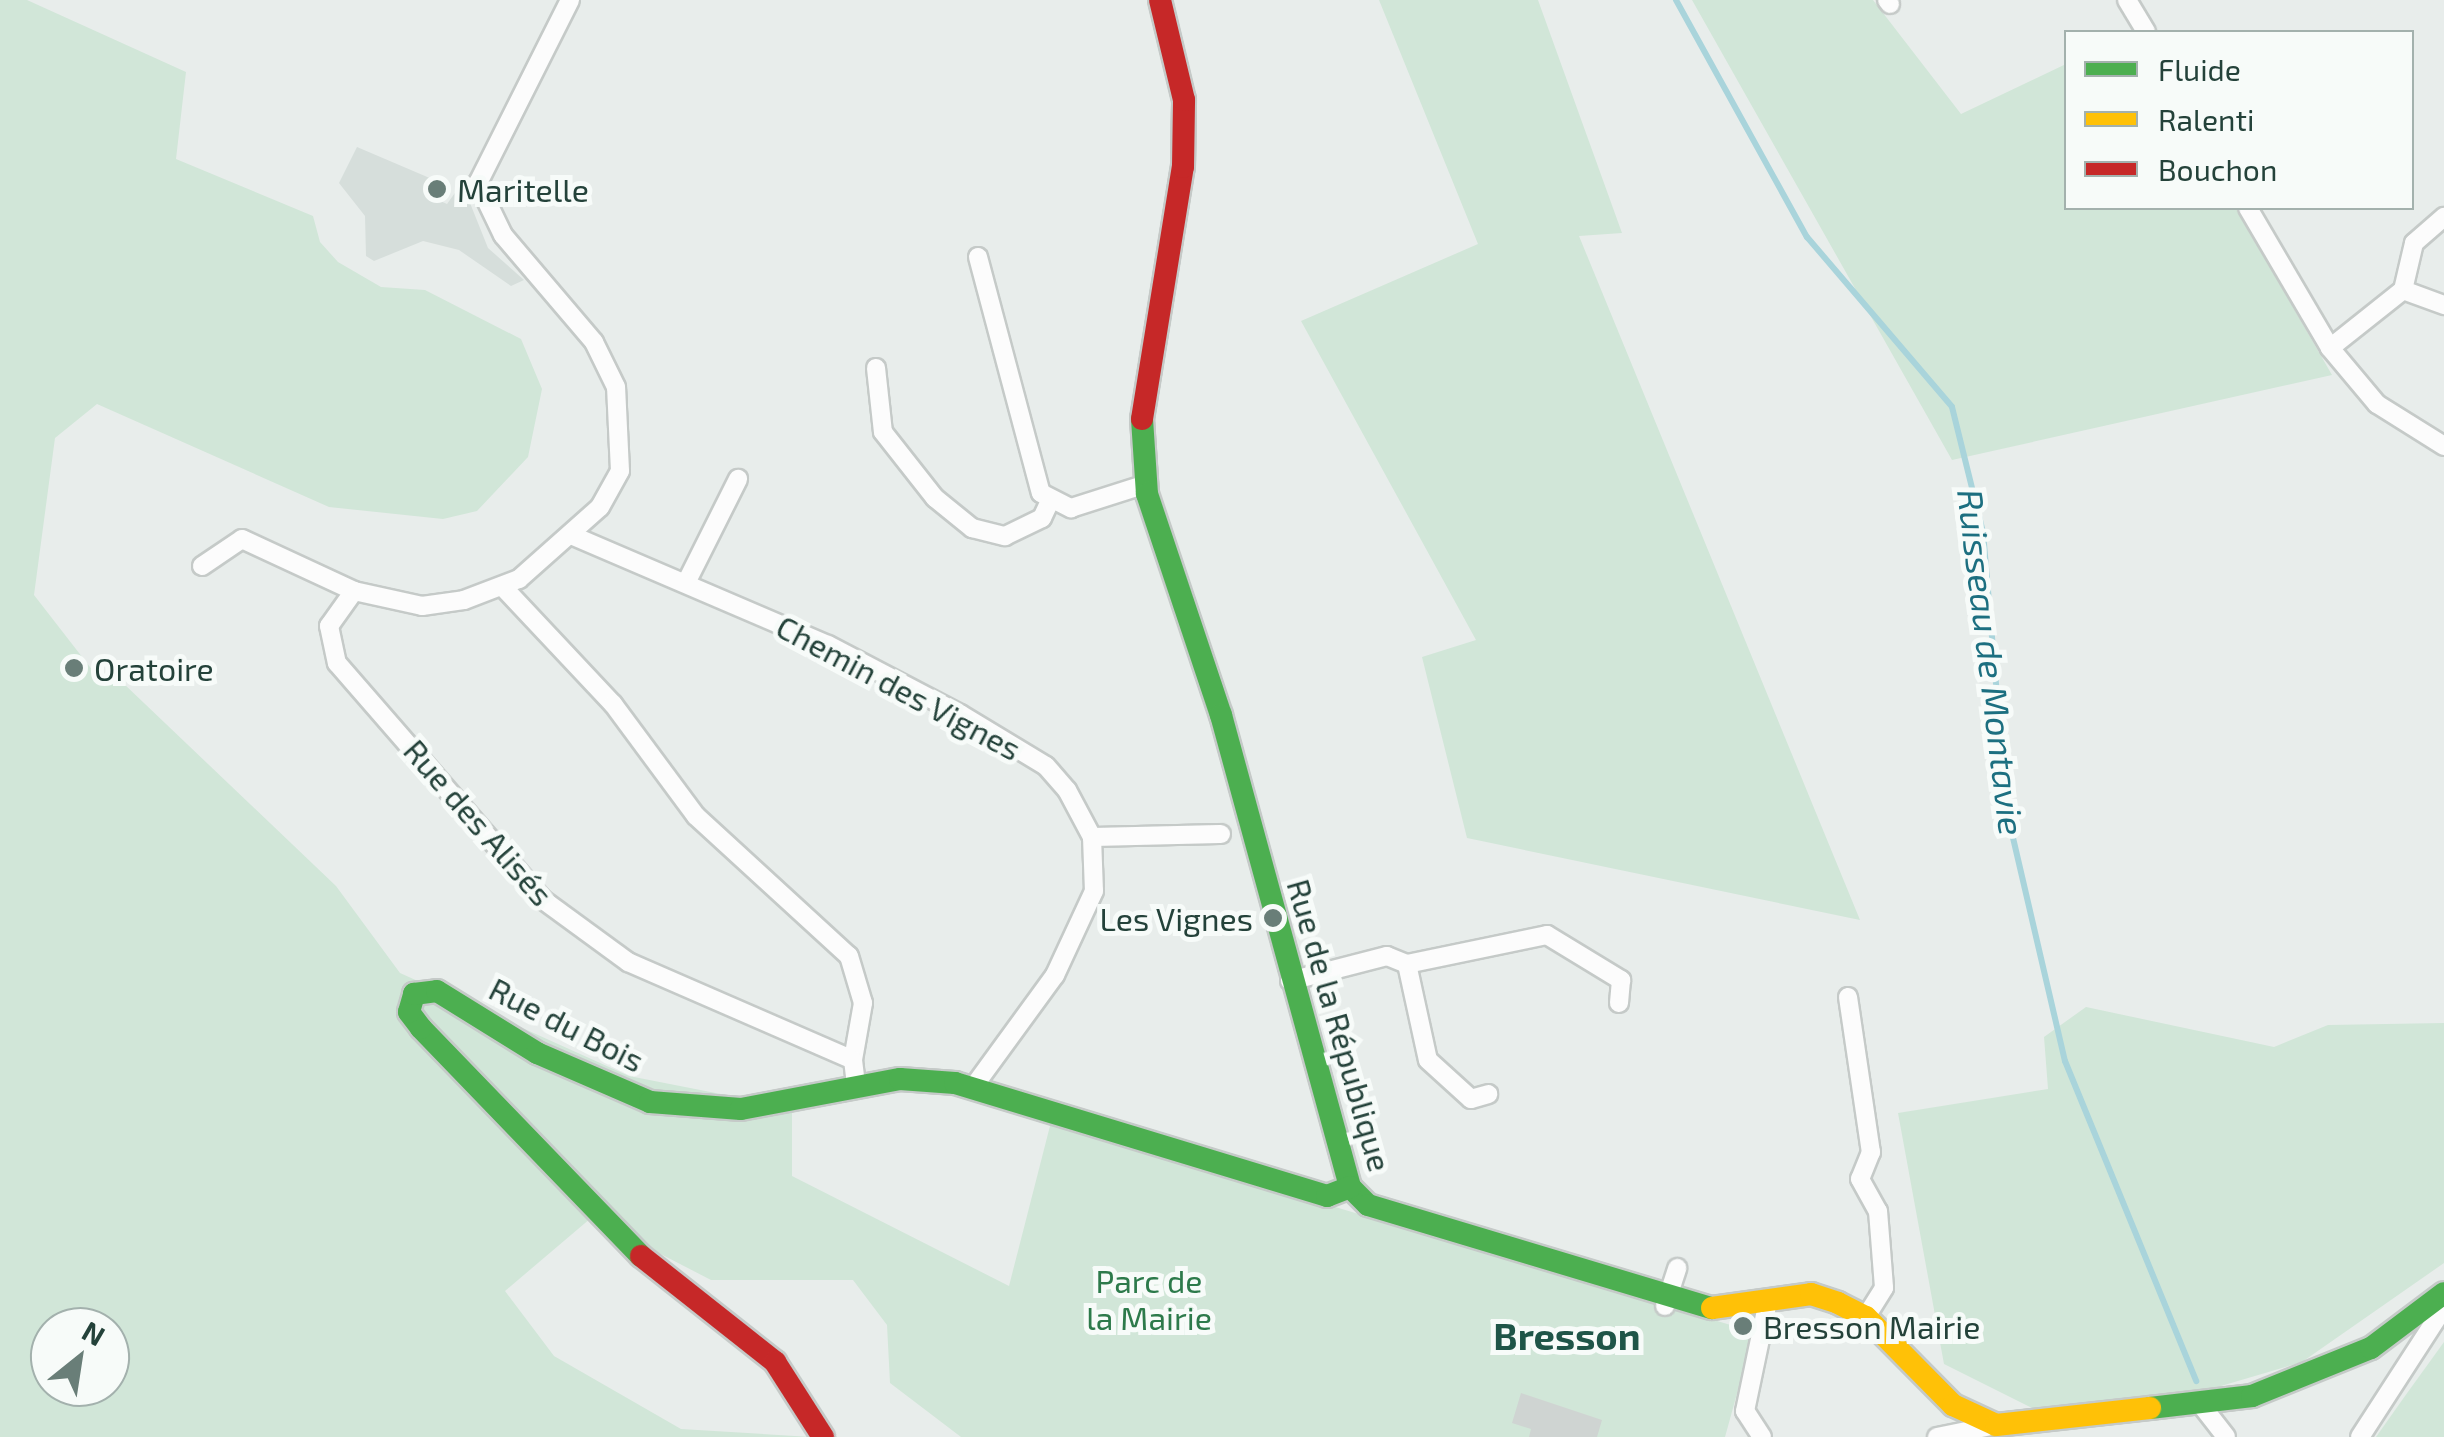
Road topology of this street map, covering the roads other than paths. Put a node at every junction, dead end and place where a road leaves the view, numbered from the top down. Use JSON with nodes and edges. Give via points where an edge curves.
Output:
{"nodes":[{"id":1,"x":570,"y":0,"type":"edge"},
{"id":2,"x":1160,"y":0,"type":"edge"},
{"id":3,"x":2127,"y":0,"type":"edge"},
{"id":4,"x":2145,"y":30,"type":"edge"},
{"id":5,"x":2249,"y":210,"type":"edge"},
{"id":6,"x":2444,"y":217,"type":"edge"},
{"id":7,"x":978,"y":257,"type":"dead end"},
{"id":8,"x":2403,"y":290,"type":"junction"},
{"id":9,"x":2444,"y":305,"type":"edge"},
{"id":10,"x":2330,"y":348,"type":"junction"},
{"id":11,"x":876,"y":368,"type":"dead end"},
{"id":12,"x":2444,"y":446,"type":"edge"},
{"id":13,"x":738,"y":479,"type":"dead end"},
{"id":14,"x":1146,"y":484,"type":"junction"},
{"id":15,"x":1049,"y":502,"type":"junction"},
{"id":16,"x":571,"y":535,"type":"junction"},
{"id":17,"x":202,"y":566,"type":"dead end"},
{"id":18,"x":688,"y":579,"type":"junction"},
{"id":19,"x":504,"y":587,"type":"junction"},
{"id":20,"x":354,"y":592,"type":"junction"},
{"id":21,"x":1221,"y":834,"type":"dead end"},
{"id":22,"x":1092,"y":836,"type":"junction"},
{"id":23,"x":1407,"y":964,"type":"junction"},
{"id":24,"x":1290,"y":981,"type":"junction"},
{"id":25,"x":1848,"y":997,"type":"dead end"},
{"id":26,"x":1619,"y":1003,"type":"dead end"},
{"id":27,"x":853,"y":1060,"type":"junction"},
{"id":28,"x":856,"y":1084,"type":"junction"},
{"id":29,"x":974,"y":1086,"type":"junction"},
{"id":30,"x":1488,"y":1094,"type":"dead end"},
{"id":31,"x":1350,"y":1187,"type":"junction"},
{"id":32,"x":1677,"y":1268,"type":"dead end"},
{"id":33,"x":2444,"y":1292,"type":"edge"},
{"id":34,"x":1667,"y":1301,"type":"junction"},
{"id":35,"x":1768,"y":1301,"type":"junction"},
{"id":36,"x":2444,"y":1307,"type":"edge"},
{"id":37,"x":1866,"y":1317,"type":"junction"},
{"id":38,"x":2202,"y":1406,"type":"junction"},
{"id":39,"x":1996,"y":1425,"type":"junction"},
{"id":40,"x":823,"y":1437,"type":"edge"},
{"id":41,"x":1762,"y":1437,"type":"edge"},
{"id":42,"x":1937,"y":1437,"type":"edge"},
{"id":43,"x":2226,"y":1437,"type":"edge"},
{"id":44,"x":2360,"y":1437,"type":"edge"}],
"edges":[{"from":1,"to":16,"type":"street","via":[[478,183],[503,235],[594,342],[616,387],[620,471]]},
{"from":2,"to":14,"type":"street","name":"Rue de la République","via":[[1184,100],[1184,150],[1142,415]]},
{"from":3,"to":4,"type":"street"},
{"from":5,"to":10,"type":"street"},
{"from":6,"to":8,"type":"street","via":[[2414,243]]},
{"from":7,"to":15,"type":"street"},
{"from":8,"to":9,"type":"street"},
{"from":8,"to":10,"type":"street"},
{"from":10,"to":12,"type":"street","via":[[2378,404]]},
{"from":11,"to":15,"type":"street","via":[[884,432],[936,498],[972,528],[1005,536],[1042,518]]},
{"from":13,"to":18,"type":"street"},
{"from":14,"to":15,"type":"street","via":[[1072,508]]},
{"from":14,"to":24,"type":"street","name":"Rue de la République","via":[[1221,715]]},
{"from":16,"to":18,"type":"street","name":"Chemin des Vignes"},
{"from":16,"to":19,"type":"street"},
{"from":17,"to":20,"type":"street","via":[[242,539]]},
{"from":18,"to":22,"type":"street","name":"Chemin des Vignes","via":[[948,708],[1046,766]]},
{"from":19,"to":20,"type":"street","via":[[422,606]]},
{"from":19,"to":27,"type":"street","via":[[613,704],[696,816],[850,956],[863,1003]]},
{"from":20,"to":27,"type":"street","name":"Rue des Alisés","via":[[329,626],[338,662],[542,899],[628,962]]},
{"from":21,"to":22,"type":"street"},
{"from":22,"to":29,"type":"street","via":[[1094,891],[1083,926]]},
{"from":23,"to":24,"type":"street","via":[[1388,956]]},
{"from":23,"to":26,"type":"street","via":[[1546,935],[1621,980]]},
{"from":23,"to":30,"type":"street","via":[[1428,1060],[1471,1099]]},
{"from":24,"to":31,"type":"street","name":"Rue de la République"},
{"from":25,"to":37,"type":"street","via":[[1871,1152],[1860,1179],[1878,1211],[1884,1288]]},
{"from":27,"to":28,"type":"street"},
{"from":28,"to":29,"type":"street","name":"Rue du Bois","via":[[900,1079]]},
{"from":28,"to":40,"type":"street","name":"Rue du Bois","via":[[741,1109],[650,1102],[538,1053],[438,991],[420,990],[408,1006],[566,1184],[646,1260],[774,1362]]},
{"from":29,"to":31,"type":"street","name":"Rue du Bois","via":[[1327,1196]]},
{"from":31,"to":34,"type":"street","name":"Rue de la République","via":[[1404,1220]]},
{"from":32,"to":34,"type":"street"},
{"from":33,"to":38,"type":"street","via":[[2371,1348],[2328,1369]]},
{"from":34,"to":35,"type":"street","name":"Rue de la République","via":[[1712,1308]]},
{"from":35,"to":37,"type":"street","name":"Rue de la République","via":[[1812,1294]]},
{"from":35,"to":41,"type":"street","via":[[1745,1412]]},
{"from":36,"to":44,"type":"street","via":[[2434,1334]]},
{"from":37,"to":39,"type":"street","name":"Rue de la République","via":[[1953,1405]]},
{"from":38,"to":39,"type":"street"},
{"from":38,"to":43,"type":"street"},
{"from":39,"to":42,"type":"street"}]}
